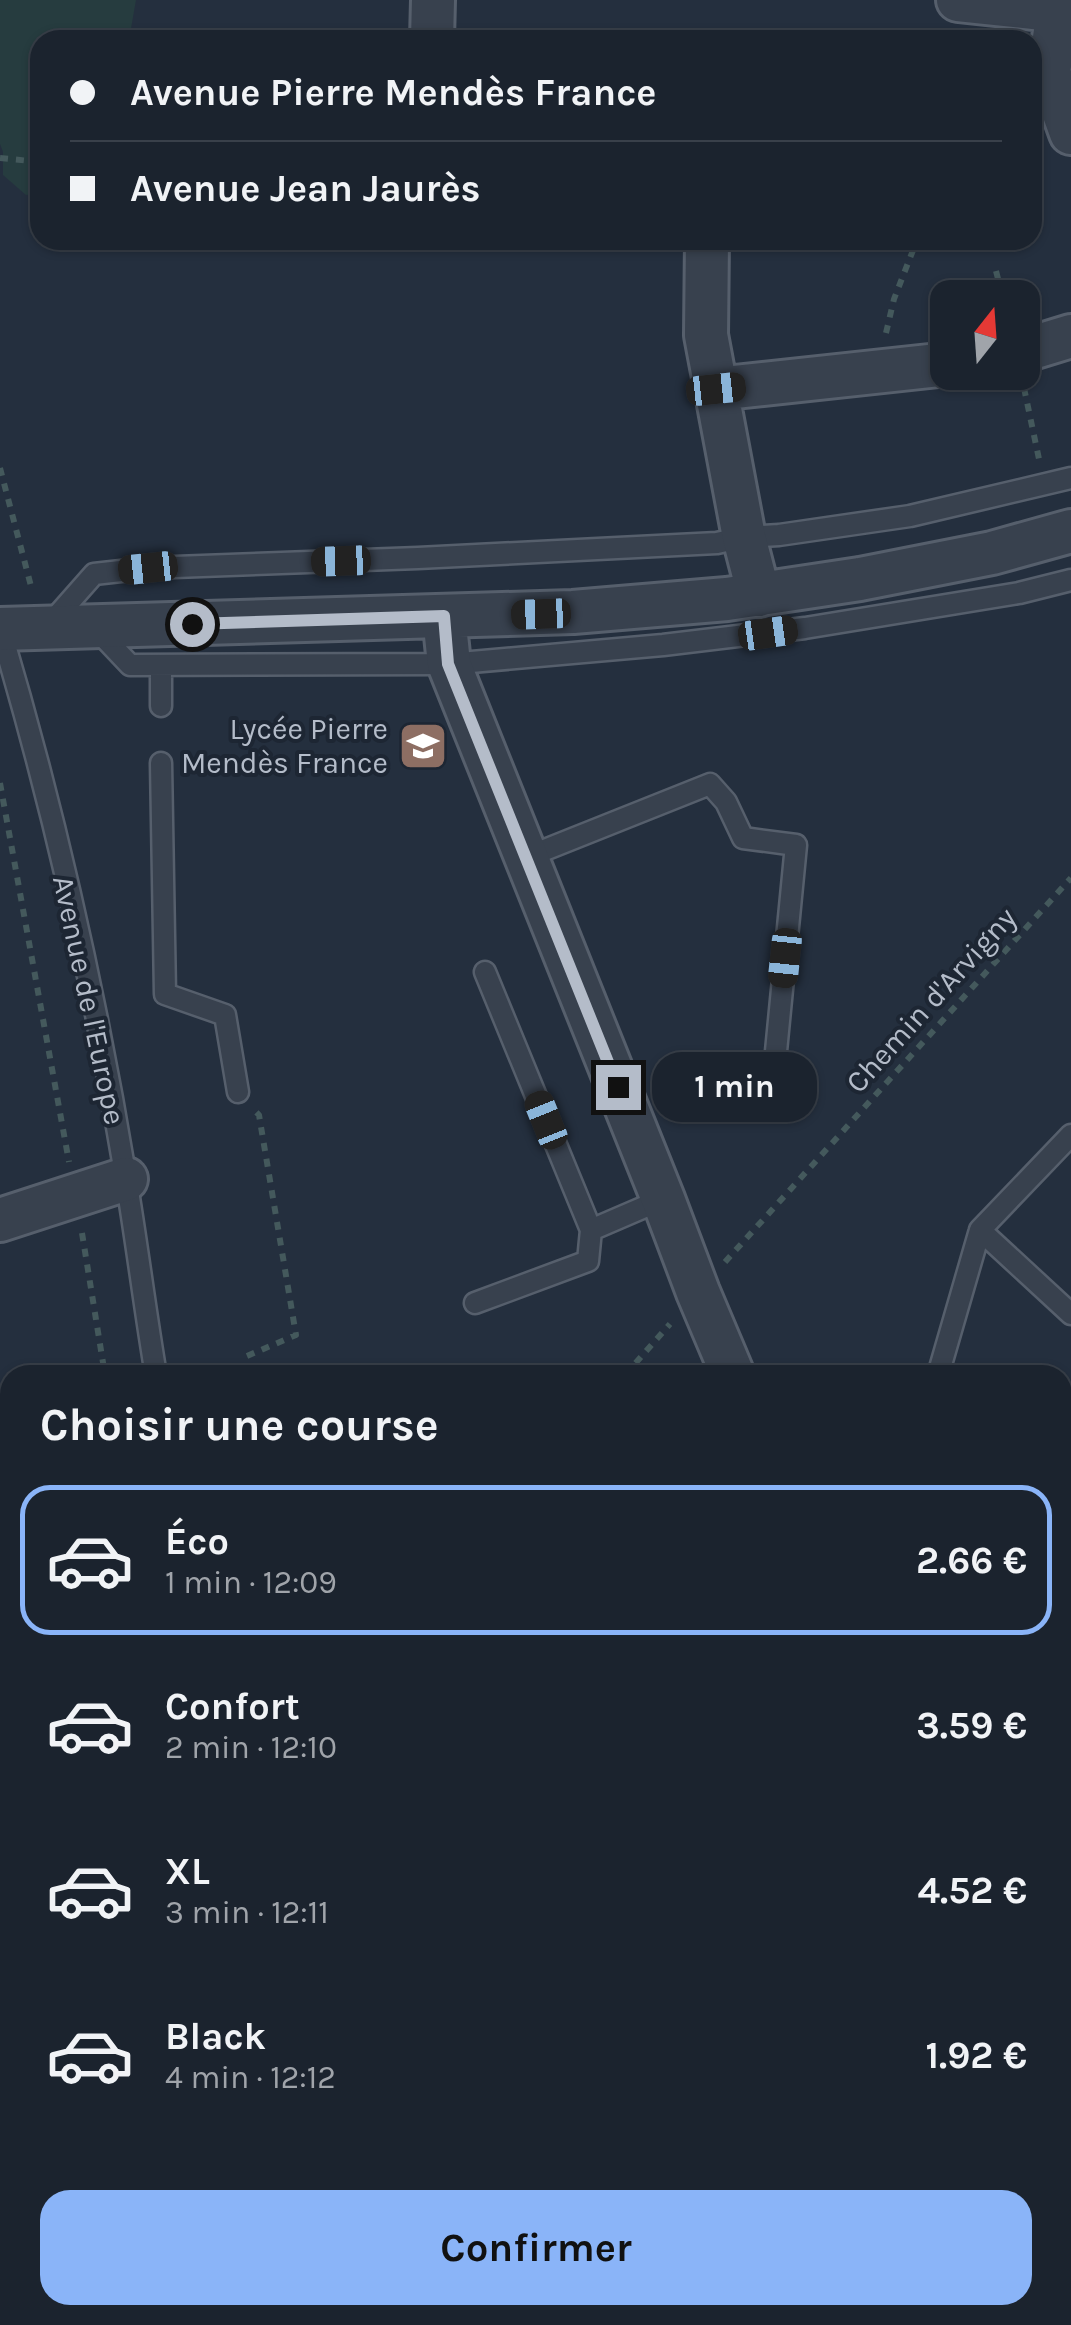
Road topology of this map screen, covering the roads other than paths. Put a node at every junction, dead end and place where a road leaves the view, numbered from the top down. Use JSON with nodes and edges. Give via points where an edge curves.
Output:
{"nodes":[{"id":1,"x":433,"y":0,"type":"edge"},
{"id":2,"x":958,"y":0,"type":"edge"},
{"id":3,"x":1064,"y":11,"type":"edge"},
{"id":4,"x":432,"y":30,"type":"edge"},
{"id":5,"x":1071,"y":133,"type":"edge"},
{"id":6,"x":707,"y":250,"type":"edge"},
{"id":7,"x":1071,"y":336,"type":"edge"},
{"id":8,"x":1040,"y":345,"type":"edge"},
{"id":9,"x":930,"y":366,"type":"edge"},
{"id":10,"x":716,"y":389,"type":"junction"},
{"id":11,"x":1071,"y":478,"type":"edge"},
{"id":12,"x":1071,"y":531,"type":"edge"},
{"id":13,"x":744,"y":537,"type":"junction"},
{"id":14,"x":1071,"y":580,"type":"edge"},
{"id":15,"x":759,"y":595,"type":"junction"},
{"id":16,"x":42,"y":614,"type":"junction"},
{"id":17,"x":444,"y":616,"type":"junction"},
{"id":18,"x":94,"y":626,"type":"junction"},
{"id":19,"x":0,"y":628,"type":"edge"},
{"id":20,"x":161,"y":664,"type":"junction"},
{"id":21,"x":448,"y":664,"type":"junction"},
{"id":22,"x":161,"y":706,"type":"dead end"},
{"id":23,"x":162,"y":762,"type":"dead end"},
{"id":24,"x":527,"y":856,"type":"junction"},
{"id":25,"x":485,"y":972,"type":"dead end"},
{"id":26,"x":774,"y":1072,"type":"dead end"},
{"id":27,"x":238,"y":1092,"type":"road end"},
{"id":28,"x":1071,"y":1134,"type":"edge"},
{"id":29,"x":126,"y":1180,"type":"junction"},
{"id":30,"x":664,"y":1199,"type":"junction"},
{"id":31,"x":0,"y":1220,"type":"edge"},
{"id":32,"x":592,"y":1230,"type":"junction"},
{"id":33,"x":980,"y":1230,"type":"junction"},
{"id":34,"x":475,"y":1303,"type":"dead end"},
{"id":35,"x":1071,"y":1314,"type":"edge"},
{"id":36,"x":154,"y":1365,"type":"edge"},
{"id":37,"x":729,"y":1365,"type":"edge"},
{"id":38,"x":941,"y":1365,"type":"edge"}],
"edges":[{"from":1,"to":4,"type":"street"},
{"from":2,"to":3,"type":"street"},
{"from":3,"to":5,"type":"street","via":[[1049,72]]},
{"from":6,"to":10,"type":"street","via":[[706,335]]},
{"from":7,"to":8,"type":"street"},
{"from":9,"to":10,"type":"street"},
{"from":10,"to":13,"type":"street"},
{"from":11,"to":13,"type":"lane","via":[[910,516]]},
{"from":12,"to":15,"type":"street","via":[[992,553]]},
{"from":13,"to":15,"type":"street"},
{"from":13,"to":16,"type":"lane","via":[[148,568],[94,574]]},
{"from":14,"to":21,"type":"lane","via":[[748,636]]},
{"from":15,"to":17,"type":"street"},
{"from":16,"to":18,"type":"street"},
{"from":16,"to":19,"type":"street"},
{"from":17,"to":18,"type":"street"},
{"from":17,"to":21,"type":"street"},
{"from":18,"to":20,"type":"lane","via":[[130,665]]},
{"from":19,"to":29,"type":"lane","name":"Avenue de l'Europe","via":[[83,956]]},
{"from":20,"to":21,"type":"lane"},
{"from":20,"to":22,"type":"lane"},
{"from":21,"to":24,"type":"street"},
{"from":23,"to":27,"type":"lane","via":[[165,994],[225,1015]]},
{"from":24,"to":26,"type":"lane","via":[[710,784],[743,838],[796,844]]},
{"from":24,"to":30,"type":"street"},
{"from":25,"to":32,"type":"lane"},
{"from":28,"to":33,"type":"lane"},
{"from":29,"to":31,"type":"street"},
{"from":29,"to":36,"type":"lane","name":"Avenue de l'Europe"},
{"from":30,"to":32,"type":"lane"},
{"from":30,"to":37,"type":"street"},
{"from":32,"to":34,"type":"lane","via":[[588,1261]]},
{"from":33,"to":35,"type":"lane"},
{"from":33,"to":38,"type":"lane"}]}
